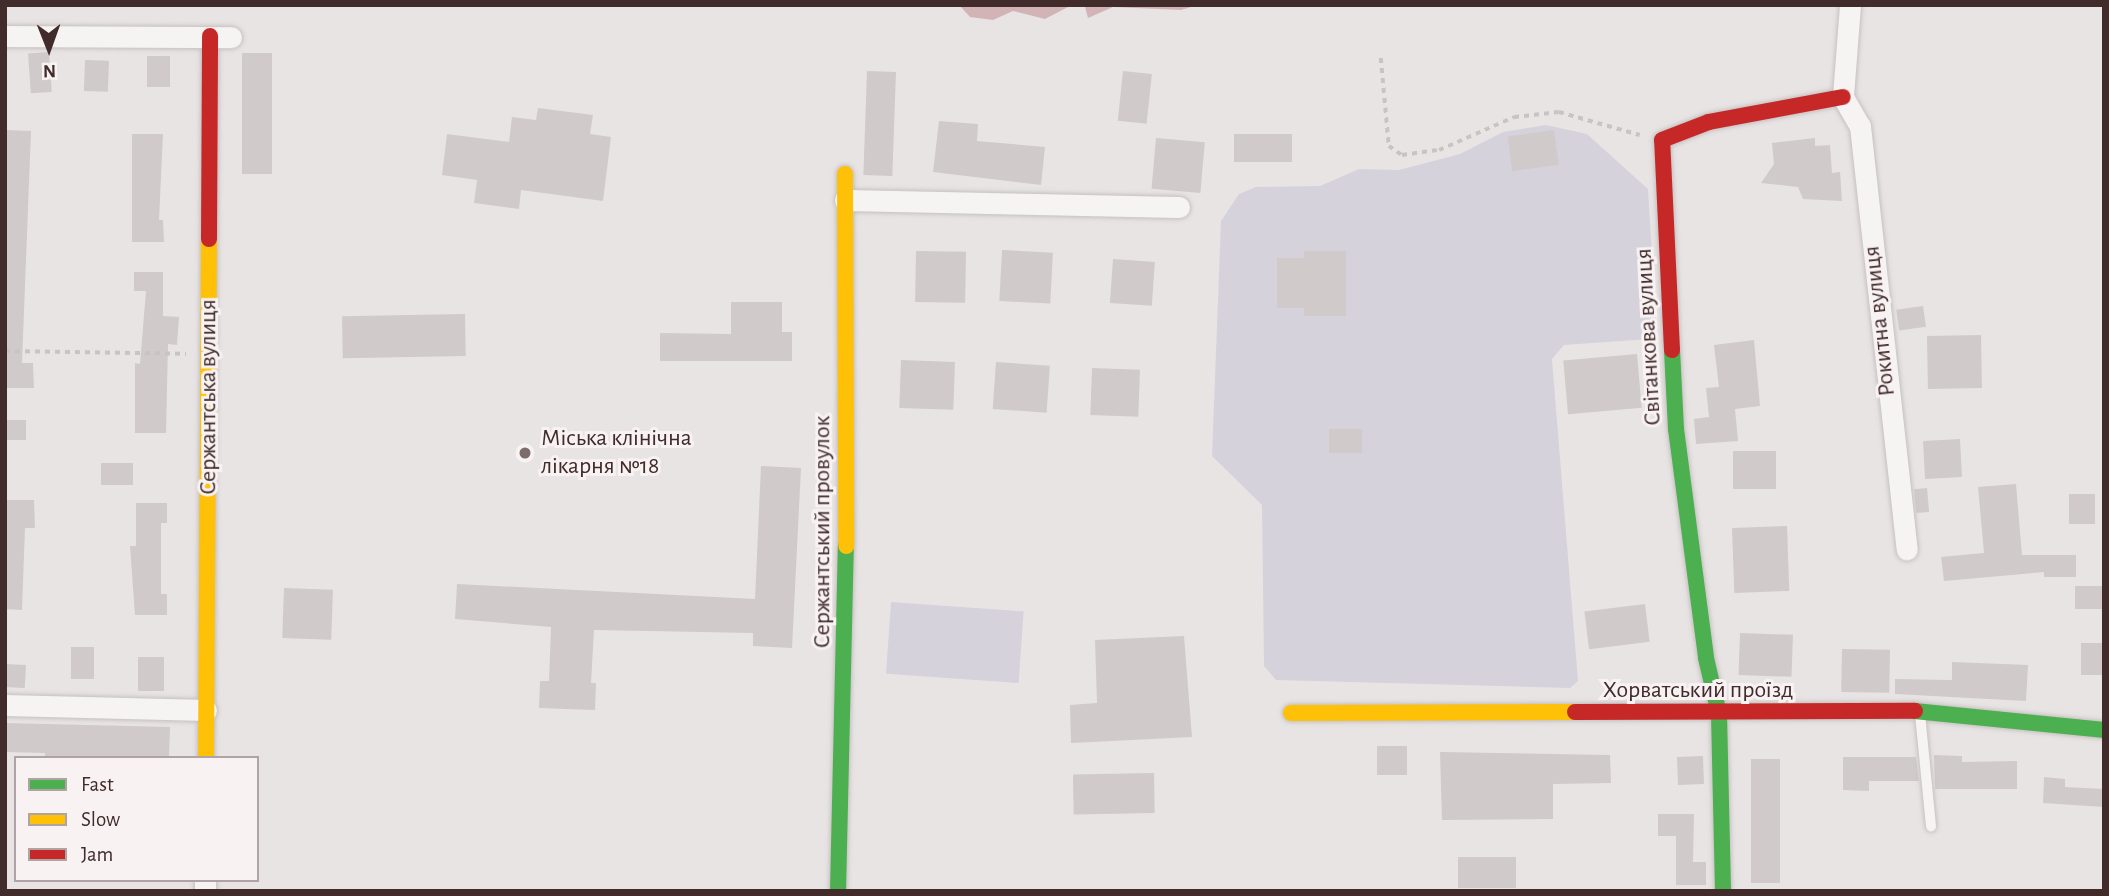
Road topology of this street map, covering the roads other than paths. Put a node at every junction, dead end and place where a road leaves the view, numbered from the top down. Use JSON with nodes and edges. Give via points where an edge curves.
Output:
{"nodes":[{"id":1,"x":1850,"y":5,"type":"edge"},
{"id":2,"x":5,"y":36,"type":"edge"},
{"id":3,"x":210,"y":36,"type":"junction"},
{"id":4,"x":231,"y":37,"type":"dead end"},
{"id":5,"x":1843,"y":97,"type":"junction"},
{"id":6,"x":845,"y":174,"type":"dead end"},
{"id":7,"x":845,"y":200,"type":"junction"},
{"id":8,"x":1179,"y":206,"type":"dead end"},
{"id":9,"x":1907,"y":549,"type":"dead end"},
{"id":10,"x":5,"y":705,"type":"edge"},
{"id":11,"x":206,"y":710,"type":"junction"},
{"id":12,"x":1920,"y":711,"type":"junction"},
{"id":13,"x":1291,"y":713,"type":"dead end"},
{"id":14,"x":1720,"y":715,"type":"junction"},
{"id":15,"x":2104,"y":730,"type":"edge"},
{"id":16,"x":206,"y":756,"type":"edge"},
{"id":17,"x":1931,"y":826,"type":"dead end"},
{"id":18,"x":838,"y":891,"type":"edge"},
{"id":19,"x":1723,"y":891,"type":"edge"}],
"edges":[{"from":1,"to":5,"type":"street"},
{"from":2,"to":3,"type":"street"},
{"from":3,"to":4,"type":"street"},
{"from":3,"to":11,"type":"street","name":"Сержантська вулиця"},
{"from":5,"to":9,"type":"street","name":"Рокитна вулиця","via":[[1860,126]]},
{"from":5,"to":14,"type":"street","name":"Світанкова вулиця","via":[[1709,122],[1662,140],[1676,429],[1706,658]]},
{"from":6,"to":7,"type":"street","name":"Сержантський провулок"},
{"from":7,"to":8,"type":"street"},
{"from":7,"to":18,"type":"street","name":"Сержантський провулок","via":[[846,661]]},
{"from":10,"to":11,"type":"street"},
{"from":11,"to":16,"type":"street","name":"Сержантська вулиця"},
{"from":12,"to":14,"type":"street","name":"Хорватський проїзд"},
{"from":12,"to":15,"type":"street","name":"Хорватський проїзд"},
{"from":12,"to":17,"type":"lane"},
{"from":13,"to":14,"type":"street","name":"Хорватський проїзд"},
{"from":14,"to":19,"type":"street","name":"Світанкова вулиця"}]}
